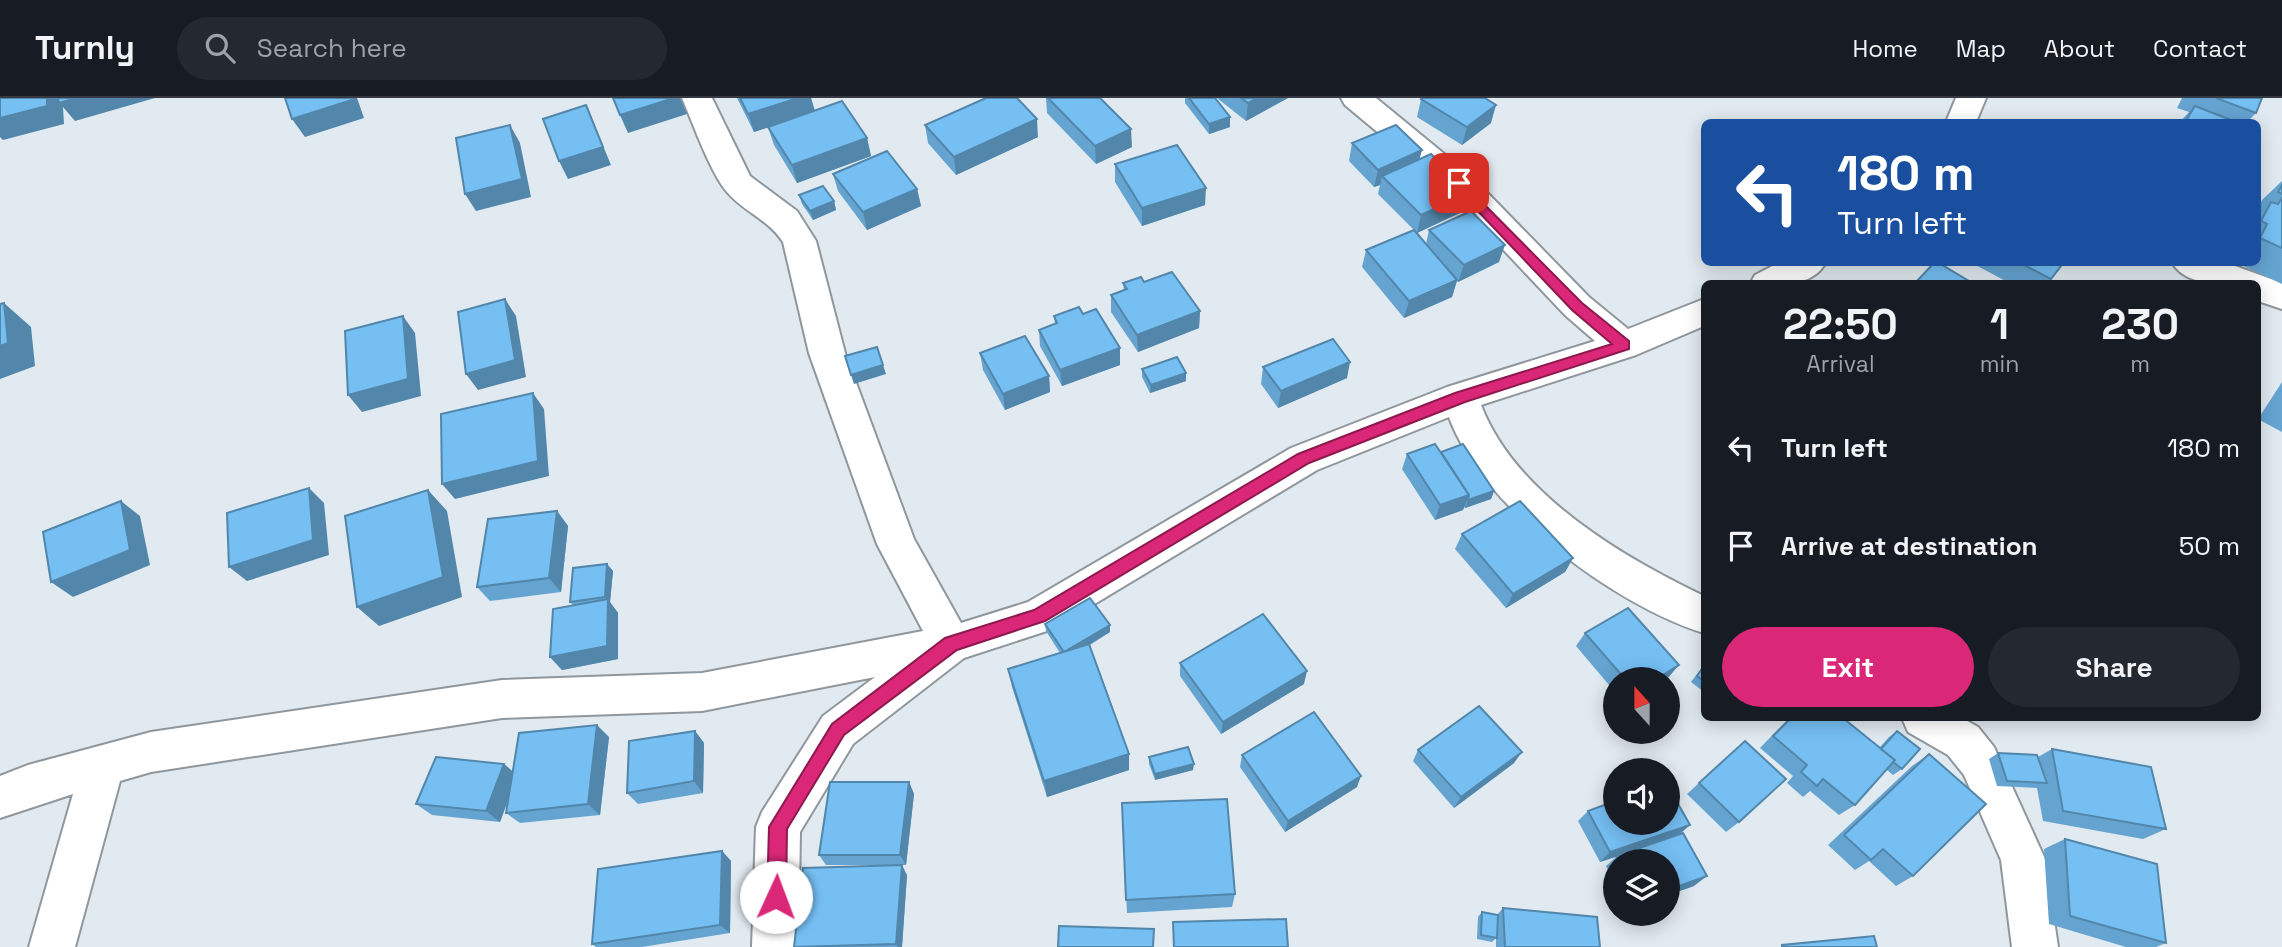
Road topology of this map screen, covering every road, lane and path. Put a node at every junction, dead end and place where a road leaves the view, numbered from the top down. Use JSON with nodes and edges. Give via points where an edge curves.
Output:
{"nodes":[{"id":1,"x":697,"y":98,"type":"edge"},
{"id":2,"x":1356,"y":98,"type":"edge"},
{"id":3,"x":1972,"y":98,"type":"edge"},
{"id":4,"x":1962,"y":119,"type":"edge"},
{"id":5,"x":1802,"y":266,"type":"edge"},
{"id":6,"x":2199,"y":266,"type":"edge"},
{"id":7,"x":1775,"y":280,"type":"edge"},
{"id":8,"x":2235,"y":280,"type":"edge"},
{"id":9,"x":2261,"y":289,"type":"edge"},
{"id":10,"x":2282,"y":296,"type":"edge"},
{"id":11,"x":1701,"y":313,"type":"edge"},
{"id":12,"x":1624,"y":345,"type":"junction"},
{"id":13,"x":1460,"y":397,"type":"junction"},
{"id":14,"x":1701,"y":613,"type":"edge"},
{"id":15,"x":951,"y":644,"type":"junction"},
{"id":16,"x":1928,"y":721,"type":"edge"},
{"id":17,"x":102,"y":768,"type":"junction"},
{"id":18,"x":0,"y":797,"type":"edge"},
{"id":19,"x":52,"y":947,"type":"edge"},
{"id":20,"x":775,"y":947,"type":"edge"},
{"id":21,"x":2035,"y":947,"type":"edge"}],
"edges":[{"from":1,"to":15,"type":"street","via":[[737,183],[785,219],[799,241],[827,353],[896,544]]},
{"from":2,"to":12,"type":"street","via":[[1459,183],[1577,306]]},
{"from":3,"to":4,"type":"street"},
{"from":5,"to":7,"type":"street"},
{"from":6,"to":8,"type":"street"},
{"from":9,"to":10,"type":"street"},
{"from":11,"to":12,"type":"street"},
{"from":12,"to":13,"type":"street"},
{"from":13,"to":14,"type":"street","via":[[1481,446],[1541,514],[1624,574]]},
{"from":13,"to":15,"type":"street","via":[[1304,459],[1039,615]]},
{"from":15,"to":17,"type":"street","via":[[702,692],[502,699],[152,752]]},
{"from":15,"to":20,"type":"street","via":[[838,730],[778,827]]},
{"from":16,"to":21,"type":"street","via":[[1963,741],[1979,761],[2023,859]]},
{"from":17,"to":18,"type":"street"},
{"from":17,"to":19,"type":"street"}]}
